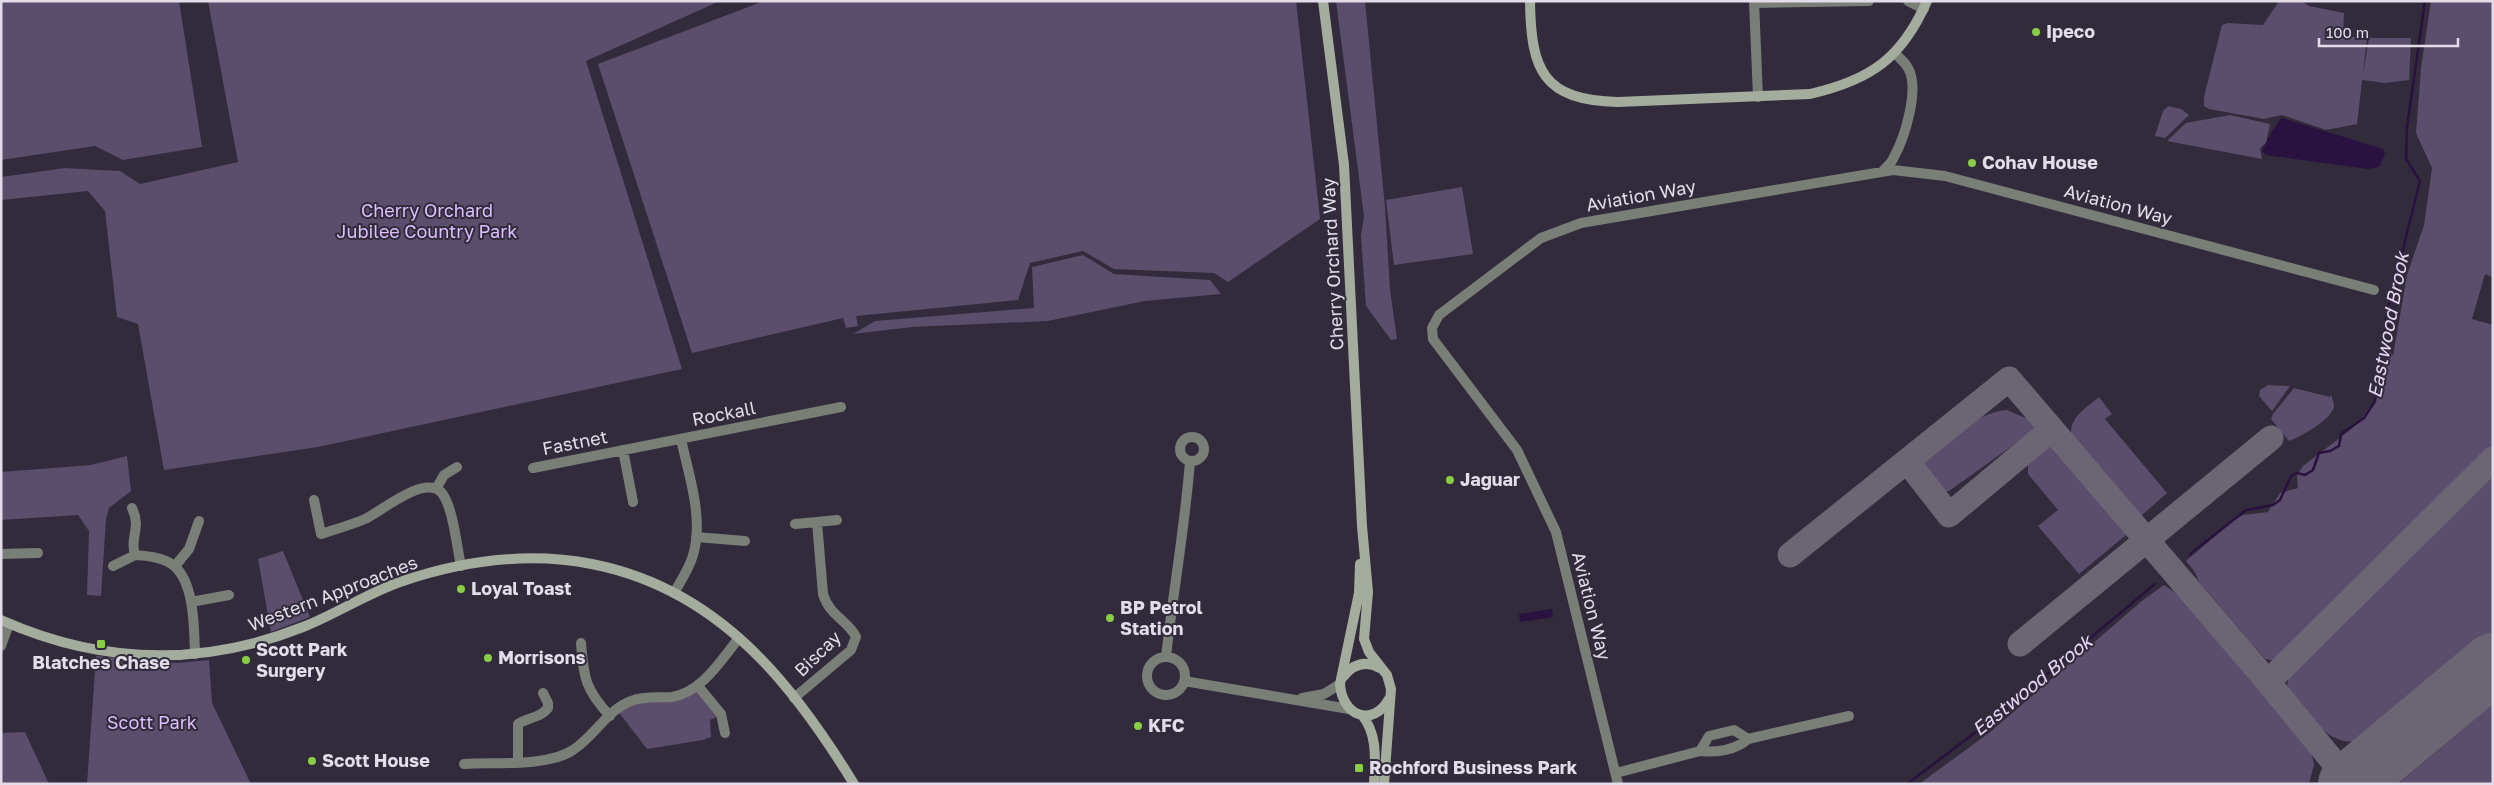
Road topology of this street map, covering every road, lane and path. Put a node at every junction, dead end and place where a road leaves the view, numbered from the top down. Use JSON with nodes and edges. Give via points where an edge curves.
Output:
{"nodes":[{"id":1,"x":1323,"y":1,"type":"edge"},
{"id":2,"x":1530,"y":1,"type":"edge"},
{"id":3,"x":1870,"y":1,"type":"edge"},
{"id":4,"x":1908,"y":1,"type":"edge"},
{"id":5,"x":1754,"y":2,"type":"edge"},
{"id":6,"x":1926,"y":5,"type":"edge"},
{"id":7,"x":1895,"y":53,"type":"junction"},
{"id":8,"x":1758,"y":97,"type":"junction"},
{"id":9,"x":1882,"y":172,"type":"junction"},
{"id":10,"x":2374,"y":290,"type":"dead end"},
{"id":11,"x":842,"y":407,"type":"dead end"},
{"id":12,"x":681,"y":439,"type":"junction"},
{"id":13,"x":623,"y":450,"type":"junction"},
{"id":14,"x":1190,"y":461,"type":"dead end"},
{"id":15,"x":457,"y":467,"type":"dead end"},
{"id":16,"x":533,"y":468,"type":"dead end"},
{"id":17,"x":436,"y":489,"type":"junction"},
{"id":18,"x":314,"y":500,"type":"dead end"},
{"id":19,"x":633,"y":502,"type":"dead end"},
{"id":20,"x":132,"y":508,"type":"dead end"},
{"id":21,"x":837,"y":520,"type":"dead end"},
{"id":22,"x":199,"y":521,"type":"dead end"},
{"id":23,"x":817,"y":522,"type":"junction"},
{"id":24,"x":795,"y":524,"type":"dead end"},
{"id":25,"x":1362,"y":526,"type":"junction"},
{"id":26,"x":696,"y":537,"type":"junction"},
{"id":27,"x":745,"y":541,"type":"dead end"},
{"id":28,"x":38,"y":553,"type":"dead end"},
{"id":29,"x":1,"y":554,"type":"edge"},
{"id":30,"x":135,"y":555,"type":"junction"},
{"id":31,"x":113,"y":566,"type":"dead end"},
{"id":32,"x":175,"y":566,"type":"junction"},
{"id":33,"x":461,"y":566,"type":"junction"},
{"id":34,"x":674,"y":594,"type":"junction"},
{"id":35,"x":229,"y":596,"type":"dead end"},
{"id":36,"x":191,"y":602,"type":"junction"},
{"id":37,"x":5,"y":622,"type":"edge"},
{"id":38,"x":739,"y":638,"type":"junction"},
{"id":39,"x":581,"y":643,"type":"dead end"},
{"id":40,"x":1,"y":646,"type":"edge"},
{"id":41,"x":195,"y":654,"type":"junction"},
{"id":42,"x":1166,"y":658,"type":"junction"},
{"id":43,"x":1382,"y":670,"type":"junction"},
{"id":44,"x":1184,"y":681,"type":"junction"},
{"id":45,"x":1341,"y":681,"type":"junction"},
{"id":46,"x":698,"y":686,"type":"junction"},
{"id":47,"x":543,"y":692,"type":"dead end"},
{"id":48,"x":1390,"y":696,"type":"junction"},
{"id":49,"x":794,"y":698,"type":"junction"},
{"id":50,"x":1293,"y":699,"type":"junction"},
{"id":51,"x":1349,"y":709,"type":"junction"},
{"id":52,"x":1362,"y":715,"type":"junction"},
{"id":53,"x":610,"y":716,"type":"junction"},
{"id":54,"x":1849,"y":716,"type":"dead end"},
{"id":55,"x":725,"y":733,"type":"dead end"},
{"id":56,"x":1748,"y":739,"type":"junction"},
{"id":57,"x":1700,"y":751,"type":"junction"},
{"id":58,"x":518,"y":762,"type":"junction"},
{"id":59,"x":464,"y":764,"type":"dead end"},
{"id":60,"x":1616,"y":773,"type":"junction"},
{"id":61,"x":854,"y":784,"type":"edge"},
{"id":62,"x":1374,"y":784,"type":"edge"},
{"id":63,"x":1384,"y":784,"type":"edge"},
{"id":64,"x":1618,"y":784,"type":"edge"}],
"edges":[{"from":1,"to":25,"type":"street","name":"Cherry Orchard Way","via":[[1344,165]]},
{"from":2,"to":8,"type":"street","via":[[1531,32],[1541,72],[1574,98],[1618,102]]},
{"from":3,"to":5,"type":"street"},
{"from":4,"to":6,"type":"street"},
{"from":5,"to":8,"type":"street"},
{"from":6,"to":7,"type":"street","via":[[1909,36]]},
{"from":7,"to":8,"type":"street","via":[[1866,74],[1835,88],[1810,94]]},
{"from":7,"to":9,"type":"street","via":[[1908,67],[1912,92],[1909,113],[1894,158]]},
{"from":9,"to":10,"type":"street","name":"Aviation Way","via":[[1892,170],[1945,176]]},
{"from":9,"to":60,"type":"street","name":"Aviation Way","via":[[1581,223],[1541,238],[1439,315],[1432,328],[1434,339],[1517,450],[1556,532]]},
{"from":11,"to":12,"type":"street","name":"Rockall"},
{"from":12,"to":13,"type":"street","name":"Fastnet"},
{"from":12,"to":26,"type":"street","name":"Rockall","via":[[695,512]]},
{"from":13,"to":16,"type":"street","name":"Fastnet"},
{"from":13,"to":19,"type":"street","name":"Fastnet"},
{"from":14,"to":42,"type":"street","via":[[1184,531]]},
{"from":15,"to":17,"type":"street","via":[[444,476]]},
{"from":17,"to":18,"type":"street","via":[[424,487],[413,490],[368,518],[321,534]]},
{"from":17,"to":33,"type":"street","via":[[442,493],[448,508]]},
{"from":20,"to":30,"type":"street","via":[[138,525]]},
{"from":21,"to":23,"type":"street"},
{"from":22,"to":32,"type":"street","via":[[189,549]]},
{"from":23,"to":24,"type":"street"},
{"from":23,"to":49,"type":"street","name":"Biscay","via":[[823,594],[831,611],[852,630],[855,642],[845,656]]},
{"from":25,"to":43,"type":"street","name":"Cherry Orchard Way","via":[[1368,592],[1364,639]]},
{"from":25,"to":45,"type":"street","name":"Cherry Orchard Way","via":[[1359,593]]},
{"from":26,"to":27,"type":"street"},
{"from":26,"to":34,"type":"street","name":"Rockall","via":[[692,558]]},
{"from":28,"to":29,"type":"street"},
{"from":30,"to":31,"type":"street"},
{"from":30,"to":32,"type":"street"},
{"from":32,"to":36,"type":"street"},
{"from":33,"to":34,"type":"street","name":"Western Approaches","via":[[527,559],[582,562],[616,568]]},
{"from":33,"to":41,"type":"street","name":"Western Approaches","via":[[397,583],[317,621],[274,637],[223,651]]},
{"from":34,"to":38,"type":"street","name":"Western Approaches"},
{"from":35,"to":36,"type":"street"},
{"from":36,"to":41,"type":"street"},
{"from":37,"to":40,"type":"street"},
{"from":37,"to":41,"type":"street","name":"Western Approaches","via":[[93,648],[152,657]]},
{"from":38,"to":46,"type":"street"},
{"from":38,"to":49,"type":"street","name":"Western Approaches"},
{"from":39,"to":53,"type":"street","via":[[589,688]]},
{"from":42,"to":44,"type":"street","via":[[1181,665]]},
{"from":42,"to":44,"type":"street","via":[[1156,660],[1149,668],[1147,679],[1152,689],[1162,694],[1173,694]]},
{"from":43,"to":45,"type":"street","via":[[1373,664],[1358,664]]},
{"from":43,"to":48,"type":"street","name":"Cherry Orchard Way","via":[[1390,682]]},
{"from":44,"to":50,"type":"street"},
{"from":45,"to":50,"type":"street","via":[[1324,694]]},
{"from":45,"to":51,"type":"street","name":"Cherry Orchard Way","via":[[1341,696]]},
{"from":46,"to":53,"type":"street","via":[[682,695],[631,701]]},
{"from":46,"to":55,"type":"street","via":[[721,714]]},
{"from":47,"to":58,"type":"street","via":[[548,708],[538,717],[518,724]]},
{"from":48,"to":52,"type":"street","via":[[1381,710]]},
{"from":48,"to":63,"type":"street","name":"Cherry Orchard Way"},
{"from":49,"to":61,"type":"street","name":"Western Approaches"},
{"from":50,"to":51,"type":"street"},
{"from":51,"to":52,"type":"street"},
{"from":52,"to":62,"type":"street","via":[[1374,740]]},
{"from":53,"to":58,"type":"street","via":[[573,750],[552,758]]},
{"from":54,"to":56,"type":"street"},
{"from":56,"to":57,"type":"street","via":[[1740,746],[1711,753]]},
{"from":56,"to":57,"type":"street","via":[[1734,730],[1708,736]]},
{"from":57,"to":60,"type":"street"},
{"from":58,"to":59,"type":"street"},
{"from":60,"to":64,"type":"street","name":"Aviation Way"}]}
